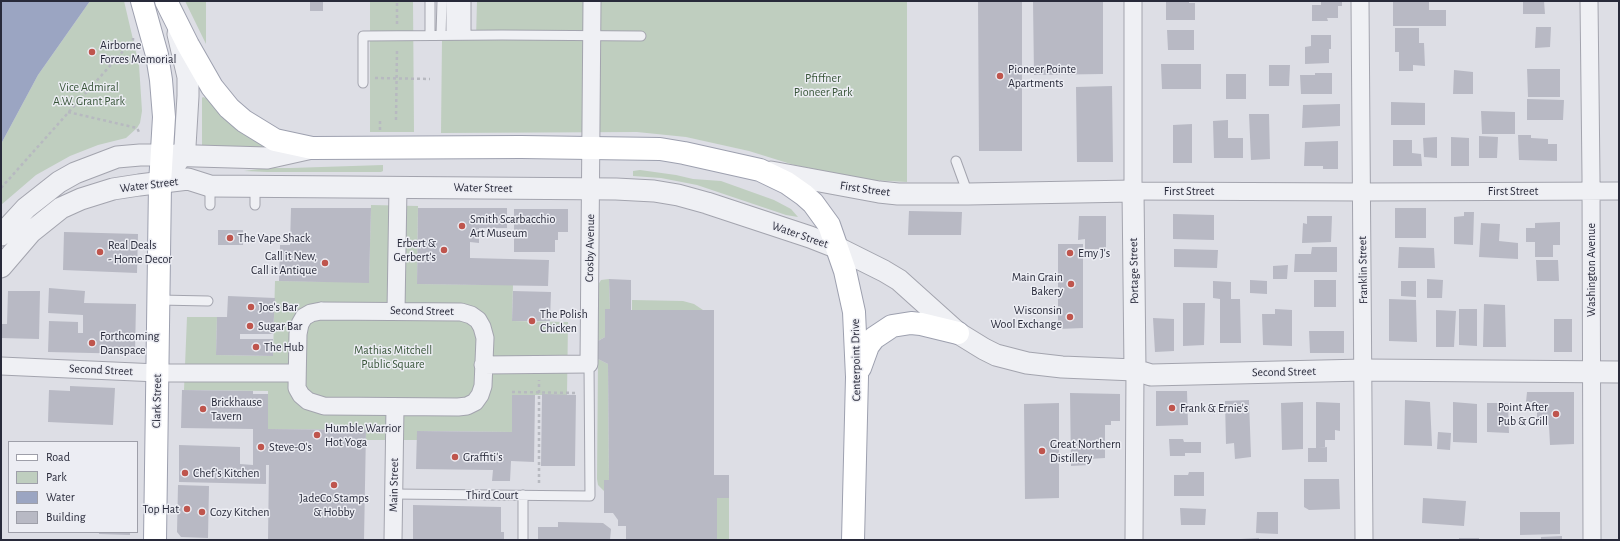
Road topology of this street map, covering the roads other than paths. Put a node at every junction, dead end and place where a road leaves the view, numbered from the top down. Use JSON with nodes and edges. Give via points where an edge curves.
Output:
{"nodes":[{"id":1,"x":142,"y":1,"type":"edge"},
{"id":2,"x":430,"y":1,"type":"edge"},
{"id":3,"x":436,"y":1,"type":"edge"},
{"id":4,"x":442,"y":1,"type":"edge"},
{"id":5,"x":451,"y":1,"type":"edge"},
{"id":6,"x":458,"y":1,"type":"edge"},
{"id":7,"x":466,"y":1,"type":"edge"},
{"id":8,"x":471,"y":1,"type":"edge"},
{"id":9,"x":592,"y":1,"type":"edge"},
{"id":10,"x":1133,"y":1,"type":"edge"},
{"id":11,"x":1360,"y":1,"type":"edge"},
{"id":12,"x":1589,"y":1,"type":"edge"},
{"id":13,"x":170,"y":10,"type":"edge"},
{"id":14,"x":436,"y":35,"type":"junction"},
{"id":15,"x":462,"y":35,"type":"junction"},
{"id":16,"x":592,"y":35,"type":"junction"},
{"id":17,"x":641,"y":36,"type":"dead end"},
{"id":18,"x":363,"y":82,"type":"dead end"},
{"id":19,"x":312,"y":148,"type":"junction"},
{"id":20,"x":591,"y":148,"type":"junction"},
{"id":21,"x":172,"y":155,"type":"junction"},
{"id":22,"x":956,"y":161,"type":"dead end"},
{"id":23,"x":760,"y":170,"type":"junction"},
{"id":24,"x":160,"y":184,"type":"junction"},
{"id":25,"x":398,"y":187,"type":"junction"},
{"id":26,"x":591,"y":188,"type":"junction"},
{"id":27,"x":1133,"y":191,"type":"junction"},
{"id":28,"x":1591,"y":191,"type":"junction"},
{"id":29,"x":1619,"y":191,"type":"edge"},
{"id":30,"x":1362,"y":192,"type":"junction"},
{"id":31,"x":968,"y":194,"type":"junction"},
{"id":32,"x":1,"y":235,"type":"edge"},
{"id":33,"x":838,"y":248,"type":"junction"},
{"id":34,"x":1,"y":267,"type":"edge"},
{"id":35,"x":159,"y":300,"type":"junction"},
{"id":36,"x":208,"y":301,"type":"dead end"},
{"id":37,"x":396,"y":311,"type":"junction"},
{"id":38,"x":958,"y":333,"type":"junction"},
{"id":39,"x":589,"y":364,"type":"junction"},
{"id":40,"x":484,"y":365,"type":"junction"},
{"id":41,"x":1,"y":366,"type":"edge"},
{"id":42,"x":1135,"y":370,"type":"junction"},
{"id":43,"x":1364,"y":370,"type":"junction"},
{"id":44,"x":1591,"y":372,"type":"junction"},
{"id":45,"x":1619,"y":372,"type":"edge"},
{"id":46,"x":158,"y":373,"type":"junction"},
{"id":47,"x":297,"y":373,"type":"junction"},
{"id":48,"x":857,"y":377,"type":"junction"},
{"id":49,"x":395,"y":407,"type":"junction"},
{"id":50,"x":393,"y":494,"type":"junction"},
{"id":51,"x":523,"y":495,"type":"junction"},
{"id":52,"x":590,"y":496,"type":"joint"},
{"id":53,"x":155,"y":540,"type":"edge"},
{"id":54,"x":393,"y":540,"type":"edge"},
{"id":55,"x":523,"y":540,"type":"edge"},
{"id":56,"x":853,"y":540,"type":"edge"},
{"id":57,"x":1134,"y":540,"type":"edge"},
{"id":58,"x":1364,"y":540,"type":"edge"},
{"id":59,"x":1592,"y":540,"type":"edge"}],
"edges":[{"from":1,"to":21,"type":"main road","name":"Clark Street","via":[[161,80],[164,117]]},
{"from":2,"to":14,"type":"lane"},
{"from":3,"to":14,"type":"lane"},
{"from":4,"to":14,"type":"lane"},
{"from":5,"to":15,"type":"lane"},
{"from":6,"to":15,"type":"lane"},
{"from":7,"to":15,"type":"lane"},
{"from":8,"to":15,"type":"lane"},
{"from":9,"to":16,"type":"street","name":"Crosby Avenue"},
{"from":10,"to":27,"type":"street","name":"Portage Street"},
{"from":11,"to":30,"type":"street","name":"Franklin Street"},
{"from":12,"to":28,"type":"street","name":"Washington Avenue"},
{"from":13,"to":19,"type":"main road","via":[[212,87],[229,108],[262,134],[274,140]]},
{"from":13,"to":21,"type":"street","via":[[188,77],[187,136]]},
{"from":14,"to":15,"type":"lane"},
{"from":14,"to":18,"type":"lane","via":[[364,36]]},
{"from":15,"to":16,"type":"lane"},
{"from":16,"to":17,"type":"lane"},
{"from":16,"to":20,"type":"street","name":"Crosby Avenue"},
{"from":19,"to":20,"type":"main road"},
{"from":19,"to":21,"type":"street","via":[[267,158]]},
{"from":20,"to":23,"type":"main road","via":[[660,149]]},
{"from":20,"to":26,"type":"street","name":"Crosby Avenue"},
{"from":21,"to":24,"type":"main road","name":"Clark Street"},
{"from":21,"to":32,"type":"street","via":[[117,157],[75,173],[26,208]]},
{"from":22,"to":31,"type":"lane"},
{"from":23,"to":31,"type":"street","name":"First Street","via":[[879,192]]},
{"from":23,"to":33,"type":"main road","name":"Centerpoint Drive","via":[[787,182],[813,203],[829,225]]},
{"from":24,"to":25,"type":"street","name":"Water Street","via":[[188,179],[210,196],[255,196]]},
{"from":24,"to":34,"type":"street","name":"Water Street","via":[[113,189],[61,208],[31,232]]},
{"from":24,"to":35,"type":"main road","name":"Clark Street"},
{"from":25,"to":26,"type":"street","name":"Water Street"},
{"from":25,"to":37,"type":"street"},
{"from":26,"to":33,"type":"street","name":"Water Street","via":[[654,191],[678,195]]},
{"from":26,"to":39,"type":"street","name":"Crosby Avenue"},
{"from":27,"to":30,"type":"street","name":"First Street"},
{"from":27,"to":31,"type":"street","name":"First Street"},
{"from":27,"to":42,"type":"street","name":"Portage Street"},
{"from":28,"to":29,"type":"street","name":"First Street"},
{"from":28,"to":30,"type":"street","name":"First Street"},
{"from":28,"to":44,"type":"street","name":"Washington Avenue"},
{"from":30,"to":43,"type":"street","name":"Franklin Street"},
{"from":33,"to":38,"type":"street","name":"Water Street","via":[[899,280]]},
{"from":33,"to":48,"type":"main road","name":"Centerpoint Drive","via":[[854,312]]},
{"from":35,"to":36,"type":"lane"},
{"from":35,"to":46,"type":"main road","name":"Clark Street"},
{"from":37,"to":40,"type":"street","name":"Second Street","via":[[461,312],[474,317],[484,333]]},
{"from":37,"to":47,"type":"street","name":"Second Street","via":[[321,311],[304,317],[298,334]]},
{"from":38,"to":42,"type":"street","name":"Second Street","via":[[996,355],[1027,363]]},
{"from":38,"to":48,"type":"main road","via":[[921,324],[892,326],[874,338],[868,346]]},
{"from":39,"to":40,"type":"street"},
{"from":39,"to":52,"type":"lane","name":"Crosby Avenue"},
{"from":40,"to":49,"type":"street","name":"Second Street","via":[[480,395],[475,402],[467,406]]},
{"from":41,"to":46,"type":"street","name":"Second Street"},
{"from":42,"to":43,"type":"street","name":"Second Street","via":[[1151,375]]},
{"from":42,"to":57,"type":"street","name":"Portage Street"},
{"from":43,"to":44,"type":"street","name":"Second Street"},
{"from":43,"to":58,"type":"street","name":"Franklin Street"},
{"from":44,"to":45,"type":"street","name":"Second Street"},
{"from":44,"to":59,"type":"street","name":"Washington Avenue"},
{"from":46,"to":47,"type":"street","name":"Second Street"},
{"from":46,"to":53,"type":"main road","name":"Clark Street"},
{"from":47,"to":49,"type":"street","name":"Second Street","via":[[297,388],[301,395],[315,404]]},
{"from":48,"to":56,"type":"main road","name":"Centerpoint Drive"},
{"from":49,"to":50,"type":"street","name":"Main Street"},
{"from":50,"to":51,"type":"lane","name":"Third Court"},
{"from":50,"to":54,"type":"street","name":"Main Street"},
{"from":51,"to":52,"type":"lane","name":"Third Court"},
{"from":51,"to":55,"type":"lane"}]}
